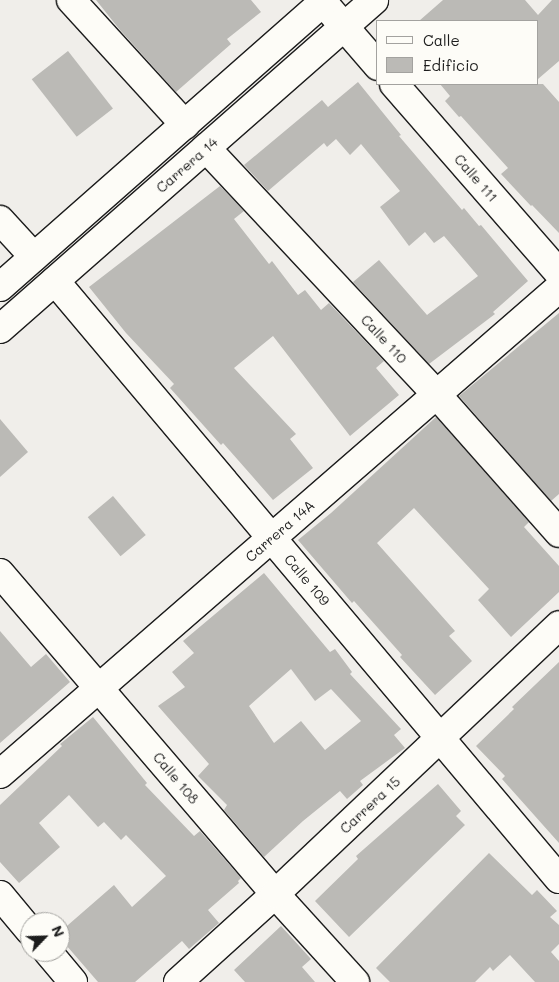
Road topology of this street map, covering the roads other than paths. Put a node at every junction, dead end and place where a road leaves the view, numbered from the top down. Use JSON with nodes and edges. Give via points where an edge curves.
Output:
{"nodes":[{"id":1,"x":71,"y":0,"type":"edge"},
{"id":2,"x":374,"y":0,"type":"edge"},
{"id":3,"x":323,"y":1,"type":"edge"},
{"id":4,"x":344,"y":27,"type":"junction"},
{"id":5,"x":376,"y":64,"type":"edge"},
{"id":6,"x":395,"y":85,"type":"edge"},
{"id":7,"x":185,"y":125,"type":"junction"},
{"id":8,"x":206,"y":148,"type":"junction"},
{"id":9,"x":0,"y":220,"type":"edge"},
{"id":10,"x":34,"y":257,"type":"junction"},
{"id":11,"x":559,"y":273,"type":"edge"},
{"id":12,"x":54,"y":281,"type":"junction"},
{"id":13,"x":0,"y":287,"type":"edge"},
{"id":14,"x":559,"y":288,"type":"edge"},
{"id":15,"x":0,"y":329,"type":"edge"},
{"id":16,"x":437,"y":395,"type":"junction"},
{"id":17,"x":559,"y":533,"type":"edge"},
{"id":18,"x":271,"y":538,"type":"junction"},
{"id":19,"x":0,"y":573,"type":"edge"},
{"id":20,"x":559,"y":625,"type":"edge"},
{"id":21,"x":98,"y":687,"type":"junction"},
{"id":22,"x":440,"y":738,"type":"junction"},
{"id":23,"x":0,"y":774,"type":"edge"},
{"id":24,"x":559,"y":879,"type":"edge"},
{"id":25,"x":275,"y":894,"type":"junction"},
{"id":26,"x":0,"y":895,"type":"edge"},
{"id":27,"x":20,"y":918,"type":"edge"},
{"id":28,"x":57,"y":962,"type":"edge"},
{"id":29,"x":74,"y":982,"type":"edge"},
{"id":30,"x":178,"y":982,"type":"edge"},
{"id":31,"x":355,"y":982,"type":"edge"}],
"edges":[{"from":1,"to":7,"type":"street"},
{"from":2,"to":4,"type":"street","name":"Carrera 14"},
{"from":3,"to":4,"type":"street"},
{"from":3,"to":7,"type":"street"},
{"from":4,"to":5,"type":"street"},
{"from":4,"to":8,"type":"street","name":"Carrera 14"},
{"from":6,"to":11,"type":"street","name":"Calle 111"},
{"from":7,"to":10,"type":"street"},
{"from":8,"to":12,"type":"street","name":"Carrera 14"},
{"from":8,"to":16,"type":"street","name":"Calle 110"},
{"from":9,"to":10,"type":"street"},
{"from":10,"to":13,"type":"street"},
{"from":12,"to":15,"type":"street","name":"Carrera 14"},
{"from":12,"to":18,"type":"street","name":"Calle 109"},
{"from":14,"to":16,"type":"street","name":"Carrera 14A"},
{"from":16,"to":17,"type":"street","name":"Calle 110"},
{"from":16,"to":18,"type":"street","name":"Carrera 14A"},
{"from":18,"to":21,"type":"street","name":"Carrera 14A"},
{"from":18,"to":22,"type":"street","name":"Calle 109"},
{"from":19,"to":21,"type":"street","name":"Calle 108"},
{"from":20,"to":22,"type":"street","name":"Carrera 15"},
{"from":21,"to":23,"type":"street","name":"Carrera 14A"},
{"from":21,"to":25,"type":"street","name":"Calle 108"},
{"from":22,"to":24,"type":"street","name":"Calle 109"},
{"from":22,"to":25,"type":"street","name":"Carrera 15"},
{"from":25,"to":30,"type":"street","name":"Carrera 15"},
{"from":25,"to":31,"type":"street","name":"Calle 108"},
{"from":26,"to":27,"type":"street"},
{"from":28,"to":29,"type":"street"}]}
